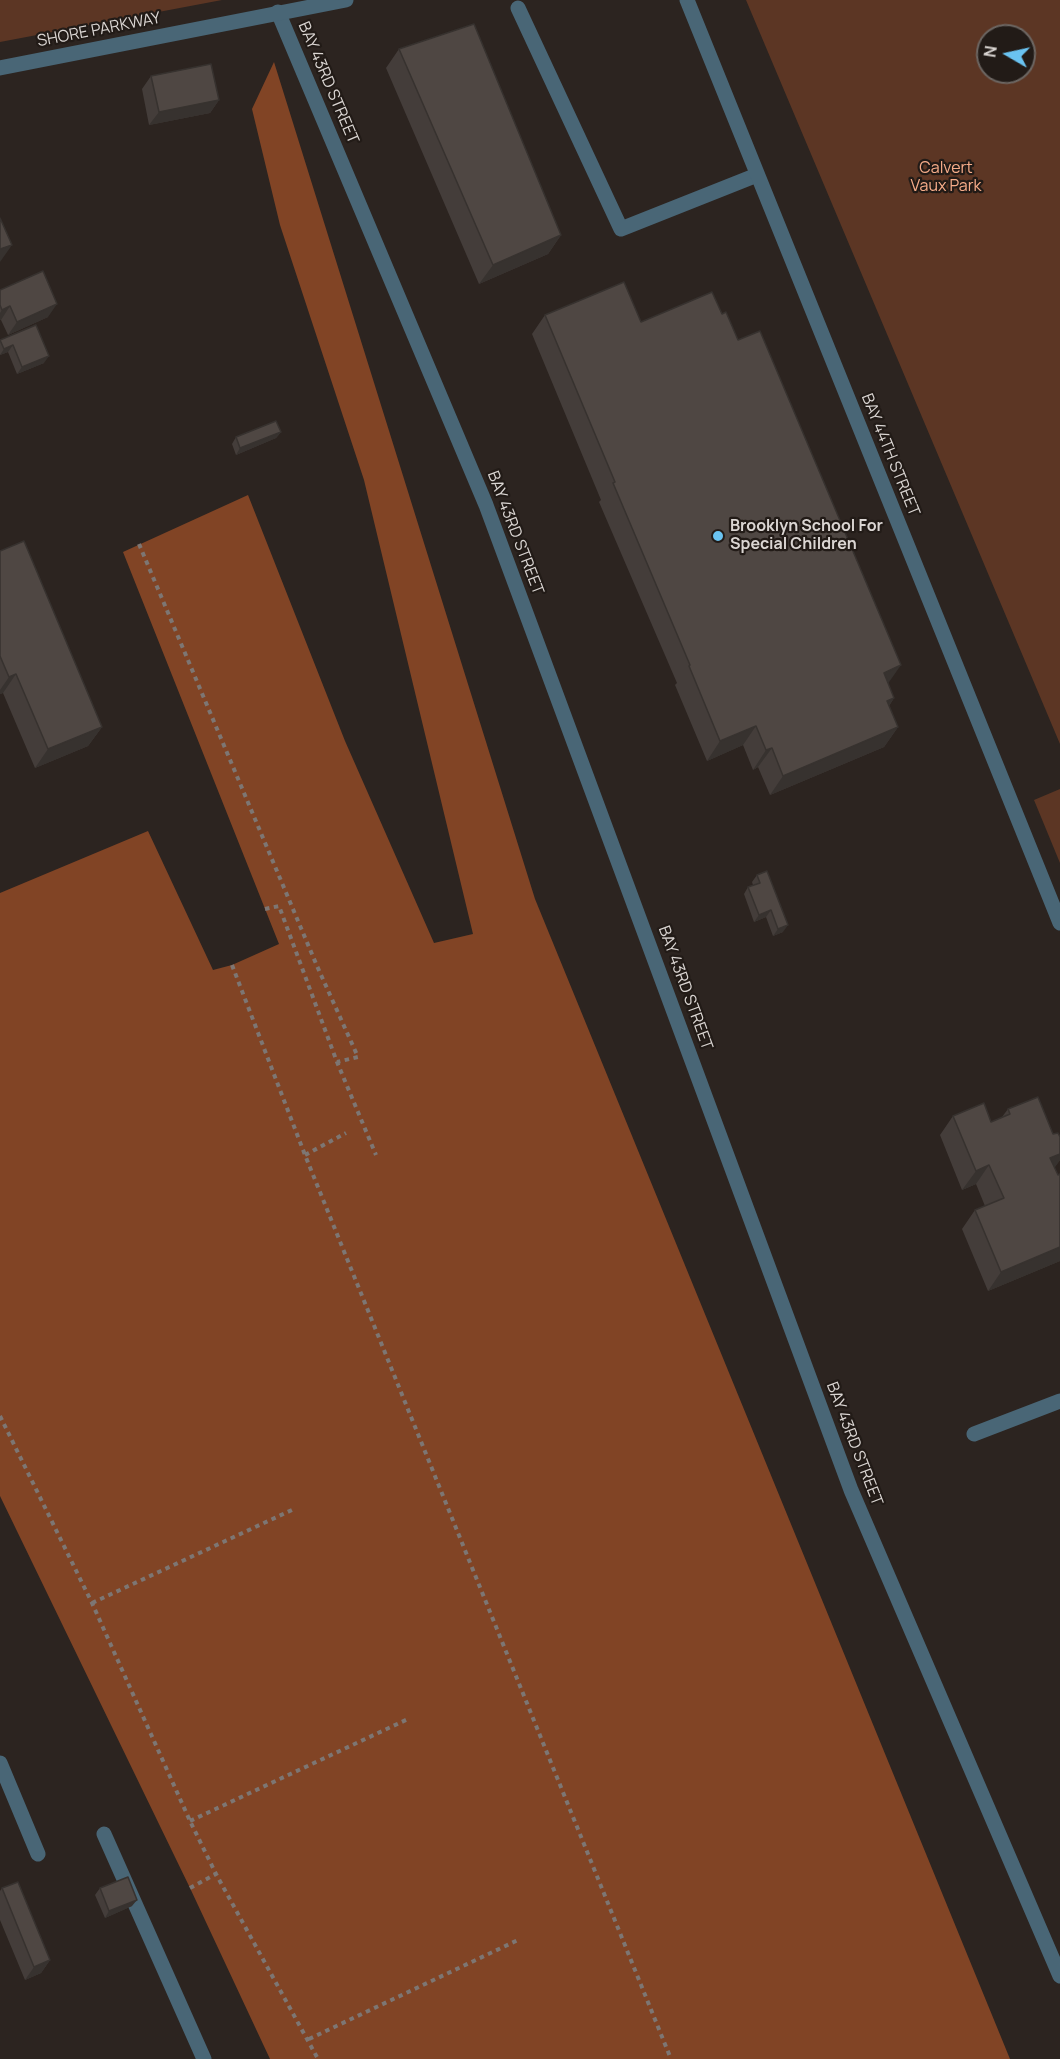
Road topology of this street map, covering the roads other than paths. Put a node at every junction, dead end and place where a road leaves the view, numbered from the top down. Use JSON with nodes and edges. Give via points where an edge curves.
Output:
{"nodes":[{"id":1,"x":346,"y":0,"type":"edge"},
{"id":2,"x":687,"y":0,"type":"edge"},
{"id":3,"x":518,"y":8,"type":"dead end"},
{"id":4,"x":278,"y":12,"type":"junction"},
{"id":5,"x":0,"y":68,"type":"edge"},
{"id":6,"x":757,"y":175,"type":"junction"},
{"id":7,"x":1060,"y":923,"type":"edge"},
{"id":8,"x":1060,"y":1401,"type":"edge"},
{"id":9,"x":974,"y":1434,"type":"dead end"},
{"id":10,"x":0,"y":1763,"type":"edge"},
{"id":11,"x":104,"y":1834,"type":"dead end"},
{"id":12,"x":38,"y":1854,"type":"dead end"},
{"id":13,"x":1060,"y":1976,"type":"edge"},
{"id":14,"x":204,"y":2059,"type":"edge"}],
"edges":[{"from":1,"to":4,"type":"street","name":"SHORE PARKWAY"},
{"from":2,"to":6,"type":"street","name":"BAY 44TH STREET"},
{"from":3,"to":6,"type":"street","via":[[621,230]]},
{"from":4,"to":5,"type":"street","name":"SHORE PARKWAY"},
{"from":4,"to":13,"type":"street","name":"BAY 43RD STREET","via":[[486,504],[851,1490]]},
{"from":6,"to":7,"type":"street","name":"BAY 44TH STREET"},
{"from":8,"to":9,"type":"street"},
{"from":10,"to":12,"type":"street"},
{"from":11,"to":14,"type":"street"}]}
